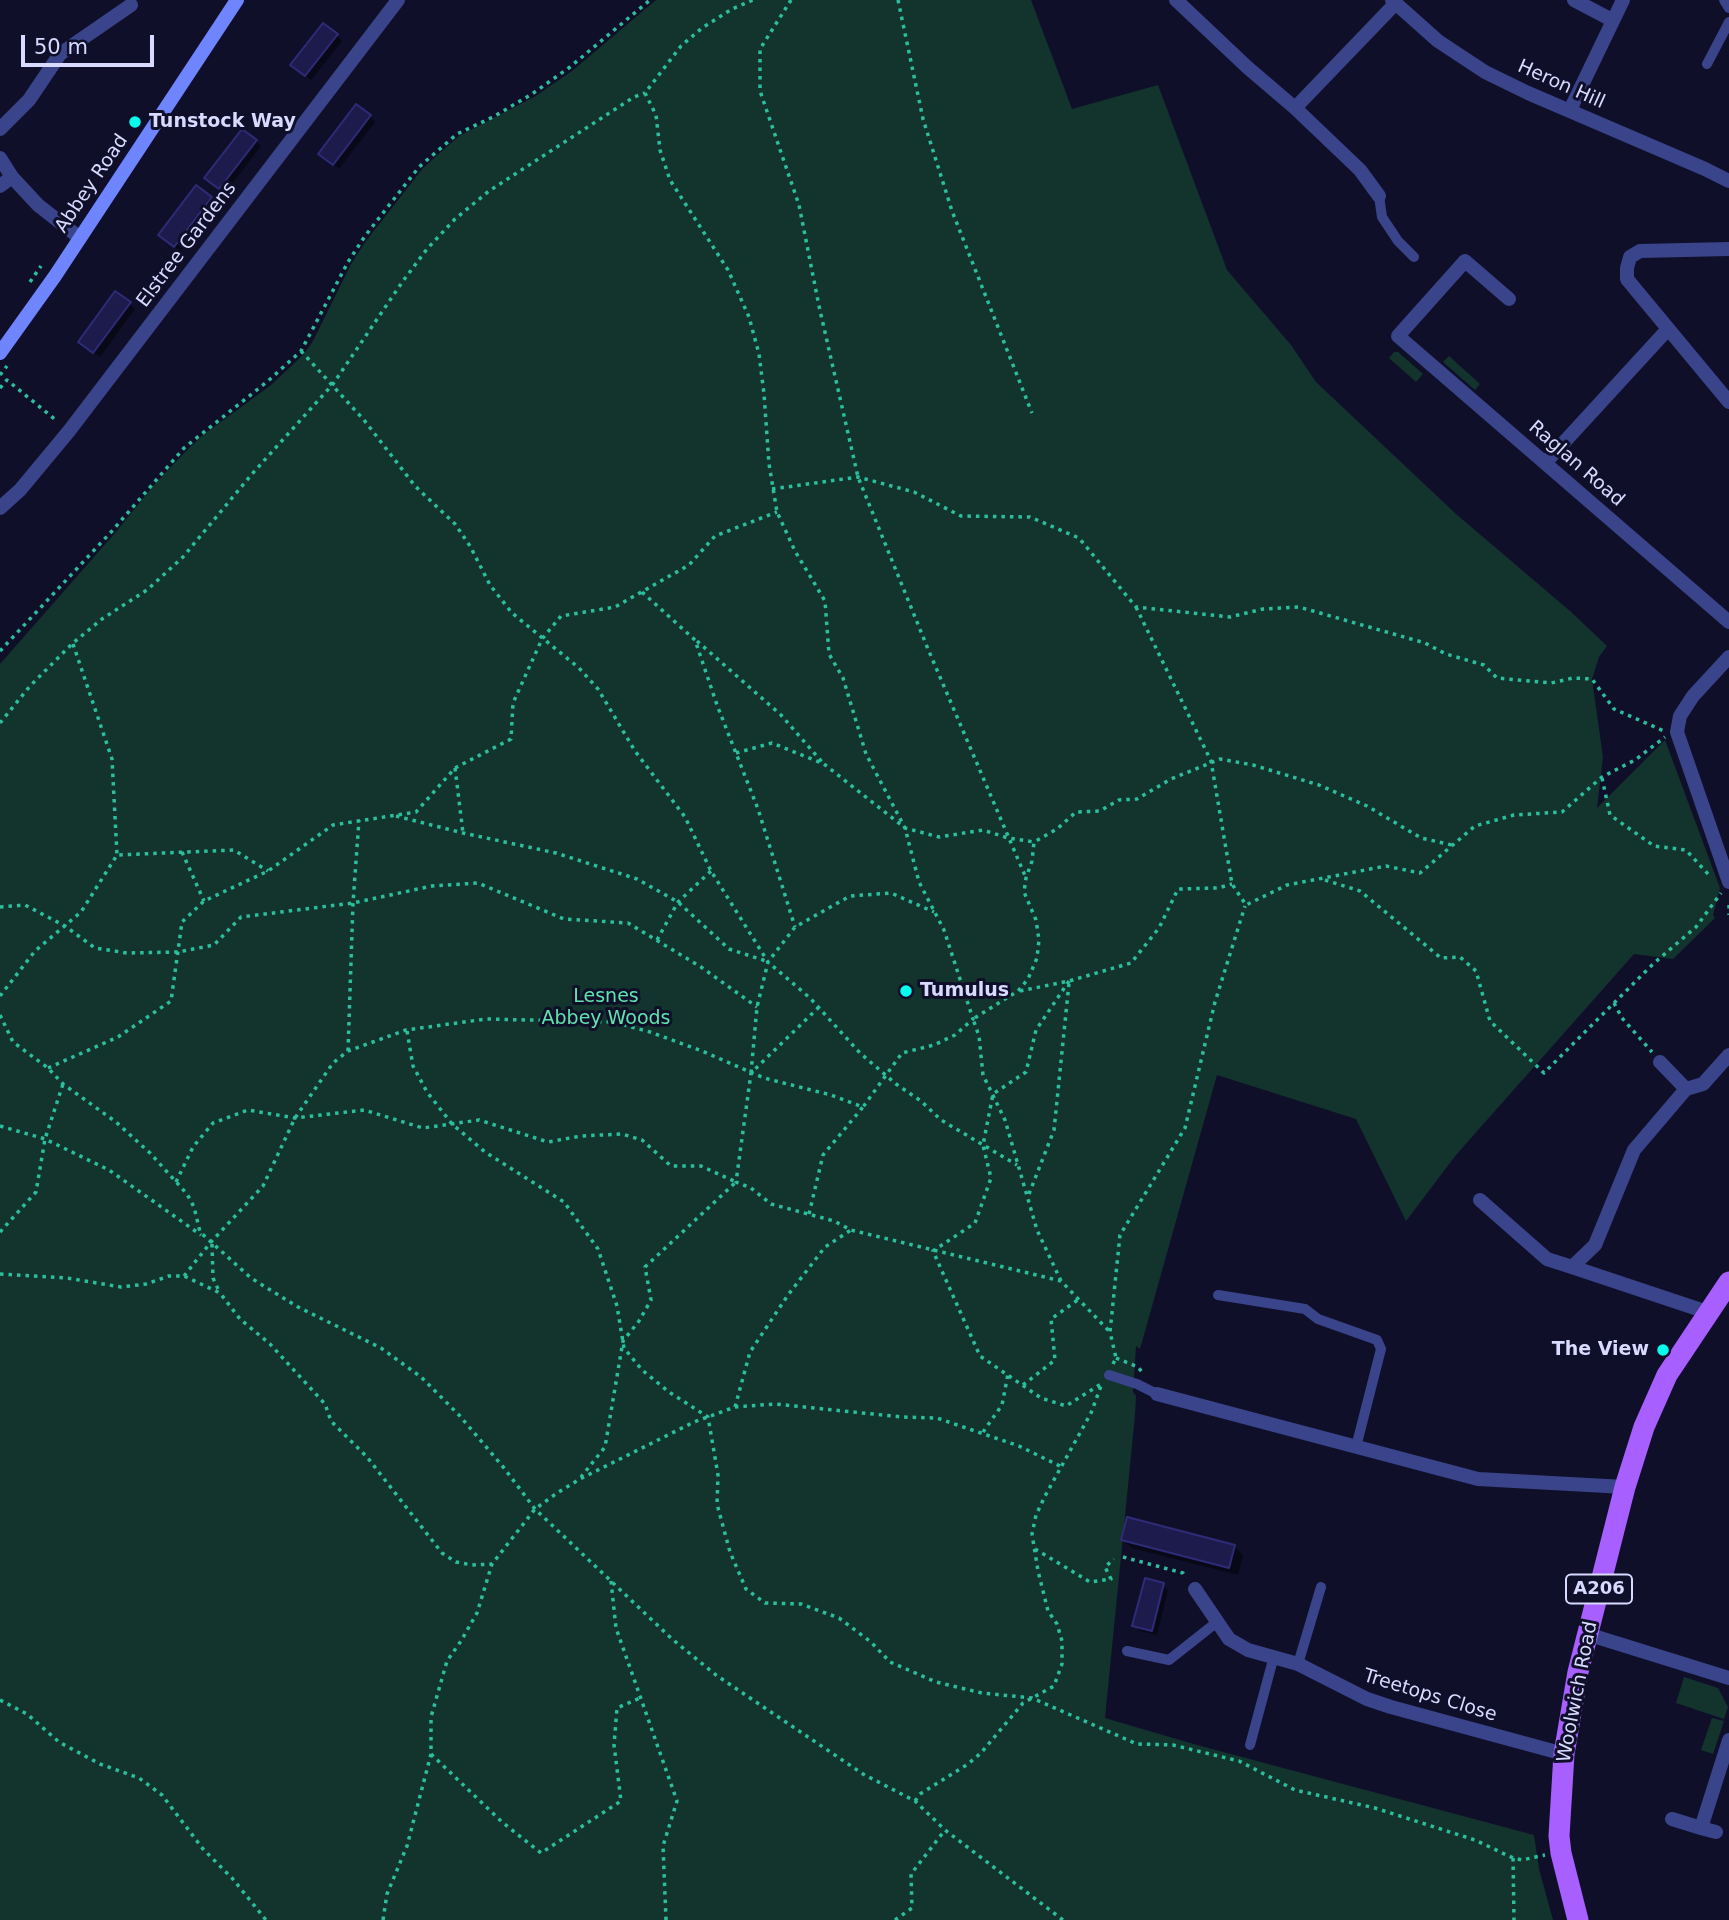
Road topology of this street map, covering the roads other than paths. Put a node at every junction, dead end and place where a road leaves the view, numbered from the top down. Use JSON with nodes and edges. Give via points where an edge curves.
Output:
{"nodes":[{"id":1,"x":237,"y":0,"type":"edge"},
{"id":2,"x":398,"y":0,"type":"edge"},
{"id":3,"x":1176,"y":0,"type":"edge"},
{"id":4,"x":1574,"y":0,"type":"edge"},
{"id":5,"x":1623,"y":0,"type":"edge"},
{"id":6,"x":1724,"y":0,"type":"edge"},
{"id":7,"x":1393,"y":2,"type":"edge"},
{"id":8,"x":133,"y":3,"type":"edge"},
{"id":9,"x":1729,"y":8,"type":"edge"},
{"id":10,"x":1612,"y":20,"type":"junction"},
{"id":11,"x":1729,"y":22,"type":"edge"},
{"id":12,"x":1707,"y":64,"type":"dead end"},
{"id":13,"x":1295,"y":108,"type":"junction"},
{"id":14,"x":1570,"y":110,"type":"junction"},
{"id":15,"x":0,"y":129,"type":"edge"},
{"id":16,"x":0,"y":158,"type":"edge"},
{"id":17,"x":6,"y":181,"type":"edge"},
{"id":18,"x":1729,"y":181,"type":"edge"},
{"id":19,"x":1379,"y":196,"type":"joint"},
{"id":20,"x":80,"y":237,"type":"junction"},
{"id":21,"x":1729,"y":249,"type":"edge"},
{"id":22,"x":1414,"y":257,"type":"dead end"},
{"id":23,"x":1508,"y":299,"type":"dead end"},
{"id":24,"x":1668,"y":329,"type":"junction"},
{"id":25,"x":0,"y":353,"type":"edge"},
{"id":26,"x":1729,"y":402,"type":"edge"},
{"id":27,"x":1545,"y":463,"type":"junction"},
{"id":28,"x":0,"y":508,"type":"edge"},
{"id":29,"x":1729,"y":622,"type":"edge"},
{"id":30,"x":1729,"y":657,"type":"edge"},
{"id":31,"x":1724,"y":887,"type":"edge"},
{"id":32,"x":1729,"y":1055,"type":"edge"},
{"id":33,"x":1660,"y":1062,"type":"road end"},
{"id":34,"x":1686,"y":1089,"type":"junction"},
{"id":35,"x":1480,"y":1200,"type":"dead end"},
{"id":36,"x":1572,"y":1267,"type":"junction"},
{"id":37,"x":1729,"y":1282,"type":"edge"},
{"id":38,"x":1218,"y":1295,"type":"dead end"},
{"id":39,"x":1707,"y":1312,"type":"junction"},
{"id":40,"x":1109,"y":1375,"type":"road end"},
{"id":41,"x":1157,"y":1394,"type":"joint"},
{"id":42,"x":1356,"y":1447,"type":"junction"},
{"id":43,"x":1625,"y":1487,"type":"junction"},
{"id":44,"x":1321,"y":1587,"type":"dead end"},
{"id":45,"x":1195,"y":1590,"type":"road end"},
{"id":46,"x":1217,"y":1622,"type":"junction"},
{"id":47,"x":1587,"y":1634,"type":"junction"},
{"id":48,"x":1127,"y":1651,"type":"dead end"},
{"id":49,"x":1274,"y":1657,"type":"junction"},
{"id":50,"x":1298,"y":1664,"type":"junction"},
{"id":51,"x":1729,"y":1678,"type":"edge"},
{"id":52,"x":1729,"y":1740,"type":"edge"},
{"id":53,"x":1250,"y":1745,"type":"dead end"},
{"id":54,"x":1564,"y":1754,"type":"junction"},
{"id":55,"x":1672,"y":1819,"type":"dead end"},
{"id":56,"x":1701,"y":1828,"type":"junction"},
{"id":57,"x":1716,"y":1832,"type":"dead end"},
{"id":58,"x":1578,"y":1920,"type":"edge"}],
"edges":[{"from":1,"to":20,"type":"main road","name":"Abbey Road"},
{"from":2,"to":28,"type":"street","name":"Elstree Gardens","via":[[69,431]]},
{"from":3,"to":13,"type":"street"},
{"from":4,"to":10,"type":"street"},
{"from":5,"to":10,"type":"street"},
{"from":6,"to":9,"type":"lane"},
{"from":7,"to":13,"type":"street"},
{"from":7,"to":14,"type":"street","name":"Heron Hill","via":[[1461,58]]},
{"from":8,"to":15,"type":"street","via":[[60,54],[29,100]]},
{"from":10,"to":14,"type":"street"},
{"from":11,"to":12,"type":"lane"},
{"from":13,"to":19,"type":"street","via":[[1360,170]]},
{"from":14,"to":18,"type":"street","name":"Heron Hill"},
{"from":16,"to":17,"type":"street"},
{"from":17,"to":20,"type":"street"},
{"from":19,"to":22,"type":"lane","via":[[1382,217]]},
{"from":20,"to":25,"type":"main road","name":"Abbey Road"},
{"from":21,"to":24,"type":"street","via":[[1640,251],[1630,257],[1628,279]]},
{"from":23,"to":27,"type":"street","name":"Raglan Road","via":[[1465,261],[1398,336]]},
{"from":24,"to":26,"type":"street"},
{"from":24,"to":27,"type":"street"},
{"from":27,"to":29,"type":"street","name":"Raglan Road"},
{"from":30,"to":31,"type":"street","via":[[1693,696],[1680,716],[1677,732]]},
{"from":32,"to":34,"type":"street","via":[[1703,1084]]},
{"from":33,"to":34,"type":"street"},
{"from":34,"to":36,"type":"street","via":[[1634,1150],[1595,1245]]},
{"from":35,"to":36,"type":"street","via":[[1546,1259]]},
{"from":36,"to":39,"type":"street"},
{"from":37,"to":39,"type":"main road","name":"Woolwich Road","number":"A206"},
{"from":38,"to":42,"type":"lane","via":[[1305,1309],[1318,1320],[1377,1340],[1381,1349]]},
{"from":39,"to":43,"type":"main road","name":"Woolwich Road","number":"A206","via":[[1667,1375]]},
{"from":40,"to":41,"type":"lane"},
{"from":41,"to":42,"type":"street"},
{"from":42,"to":43,"type":"street","via":[[1478,1479]]},
{"from":43,"to":47,"type":"main road","name":"Woolwich Road","number":"A206"},
{"from":44,"to":50,"type":"lane"},
{"from":45,"to":46,"type":"street","name":"Treetops Close"},
{"from":46,"to":48,"type":"lane","via":[[1169,1660]]},
{"from":46,"to":49,"type":"street","name":"Treetops Close","via":[[1228,1639]]},
{"from":47,"to":51,"type":"street"},
{"from":47,"to":54,"type":"main road","name":"Woolwich Road","number":"A206"},
{"from":49,"to":50,"type":"street","name":"Treetops Close"},
{"from":49,"to":53,"type":"lane"},
{"from":50,"to":54,"type":"street","name":"Treetops Close","via":[[1379,1703]]},
{"from":52,"to":56,"type":"street"},
{"from":54,"to":58,"type":"main road","name":"Woolwich Road","number":"A206","via":[[1559,1836]]},
{"from":55,"to":56,"type":"street"},
{"from":56,"to":57,"type":"street"}]}
